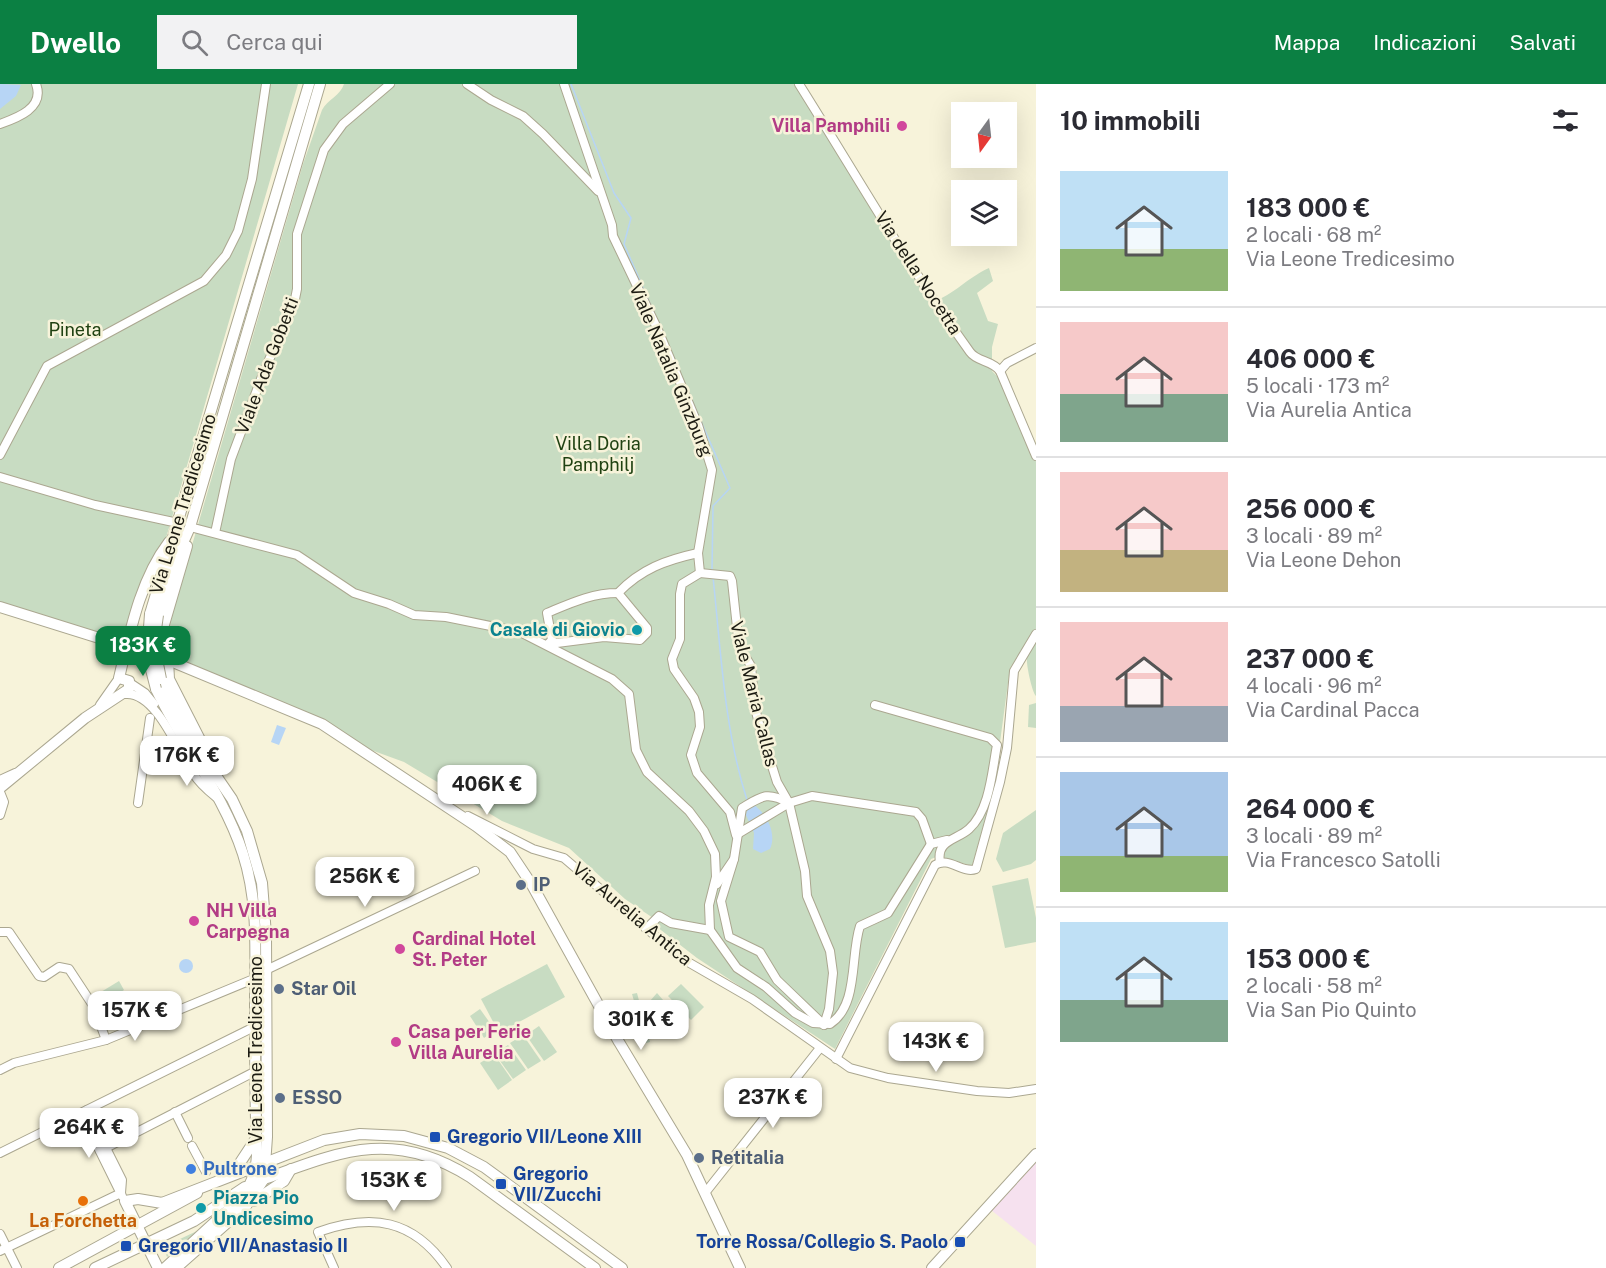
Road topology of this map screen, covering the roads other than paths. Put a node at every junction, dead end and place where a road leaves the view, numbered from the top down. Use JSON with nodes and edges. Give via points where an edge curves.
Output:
{"nodes":[{"id":1,"x":36,"y":84,"type":"edge"},
{"id":2,"x":266,"y":84,"type":"edge"},
{"id":3,"x":309,"y":84,"type":"edge"},
{"id":4,"x":320,"y":84,"type":"edge"},
{"id":5,"x":390,"y":84,"type":"edge"},
{"id":6,"x":467,"y":84,"type":"edge"},
{"id":7,"x":564,"y":84,"type":"edge"},
{"id":8,"x":799,"y":84,"type":"edge"},
{"id":9,"x":0,"y":124,"type":"edge"},
{"id":10,"x":600,"y":194,"type":"junction"},
{"id":11,"x":1036,"y":348,"type":"edge"},
{"id":12,"x":1000,"y":371,"type":"junction"},
{"id":13,"x":0,"y":455,"type":"edge"},
{"id":14,"x":1036,"y":456,"type":"edge"},
{"id":15,"x":0,"y":477,"type":"edge"},
{"id":16,"x":178,"y":523,"type":"junction"},
{"id":17,"x":190,"y":527,"type":"junction"},
{"id":18,"x":215,"y":533,"type":"junction"},
{"id":19,"x":174,"y":534,"type":"junction"},
{"id":20,"x":698,"y":553,"type":"junction"},
{"id":21,"x":700,"y":573,"type":"junction"},
{"id":22,"x":618,"y":593,"type":"junction"},
{"id":23,"x":0,"y":607,"type":"edge"},
{"id":24,"x":154,"y":614,"type":"junction"},
{"id":25,"x":1036,"y":634,"type":"edge"},
{"id":26,"x":126,"y":645,"type":"junction"},
{"id":27,"x":548,"y":645,"type":"junction"},
{"id":28,"x":166,"y":659,"type":"junction"},
{"id":29,"x":119,"y":678,"type":"junction"},
{"id":30,"x":130,"y":683,"type":"junction"},
{"id":31,"x":158,"y":684,"type":"junction"},
{"id":32,"x":125,"y":694,"type":"junction"},
{"id":33,"x":875,"y":705,"type":"dead end"},
{"id":34,"x":96,"y":710,"type":"junction"},
{"id":35,"x":153,"y":714,"type":"junction"},
{"id":36,"x":15,"y":773,"type":"junction"},
{"id":37,"x":0,"y":780,"type":"edge"},
{"id":38,"x":219,"y":781,"type":"junction"},
{"id":39,"x":0,"y":788,"type":"edge"},
{"id":40,"x":0,"y":792,"type":"edge"},
{"id":41,"x":220,"y":800,"type":"junction"},
{"id":42,"x":138,"y":803,"type":"dead end"},
{"id":43,"x":789,"y":803,"type":"junction"},
{"id":44,"x":446,"y":806,"type":"junction"},
{"id":45,"x":0,"y":815,"type":"edge"},
{"id":46,"x":736,"y":835,"type":"junction"},
{"id":47,"x":947,"y":840,"type":"junction"},
{"id":48,"x":931,"y":844,"type":"junction"},
{"id":49,"x":533,"y":849,"type":"junction"},
{"id":50,"x":510,"y":852,"type":"junction"},
{"id":51,"x":734,"y":859,"type":"junction"},
{"id":52,"x":940,"y":862,"type":"junction"},
{"id":53,"x":475,"y":871,"type":"dead end"},
{"id":54,"x":714,"y":887,"type":"junction"},
{"id":55,"x":646,"y":929,"type":"junction"},
{"id":56,"x":710,"y":930,"type":"junction"},
{"id":57,"x":0,"y":932,"type":"edge"},
{"id":58,"x":266,"y":970,"type":"junction"},
{"id":59,"x":256,"y":978,"type":"junction"},
{"id":60,"x":820,"y":1025,"type":"junction"},
{"id":61,"x":256,"y":1026,"type":"junction"},
{"id":62,"x":106,"y":1040,"type":"junction"},
{"id":63,"x":820,"y":1048,"type":"junction"},
{"id":64,"x":836,"y":1059,"type":"junction"},
{"id":65,"x":0,"y":1070,"type":"edge"},
{"id":66,"x":256,"y":1071,"type":"junction"},
{"id":67,"x":1036,"y":1089,"type":"edge"},
{"id":68,"x":84,"y":1111,"type":"junction"},
{"id":69,"x":175,"y":1112,"type":"junction"},
{"id":70,"x":262,"y":1137,"type":"junction"},
{"id":71,"x":103,"y":1149,"type":"junction"},
{"id":72,"x":287,"y":1153,"type":"junction"},
{"id":73,"x":0,"y":1154,"type":"edge"},
{"id":74,"x":1036,"y":1154,"type":"edge"},
{"id":75,"x":261,"y":1163,"type":"junction"},
{"id":76,"x":292,"y":1168,"type":"junction"},
{"id":77,"x":206,"y":1172,"type":"dead end"},
{"id":78,"x":231,"y":1176,"type":"junction"},
{"id":79,"x":264,"y":1179,"type":"junction"},
{"id":80,"x":251,"y":1184,"type":"junction"},
{"id":81,"x":207,"y":1186,"type":"junction"},
{"id":82,"x":705,"y":1193,"type":"junction"},
{"id":83,"x":120,"y":1197,"type":"junction"},
{"id":84,"x":246,"y":1206,"type":"junction"},
{"id":85,"x":137,"y":1227,"type":"junction"},
{"id":86,"x":0,"y":1234,"type":"edge"},
{"id":87,"x":140,"y":1246,"type":"junction"},
{"id":88,"x":3,"y":1250,"type":"edge"},
{"id":89,"x":17,"y":1268,"type":"edge"},
{"id":90,"x":59,"y":1268,"type":"edge"},
{"id":91,"x":95,"y":1268,"type":"edge"},
{"id":92,"x":158,"y":1268,"type":"edge"},
{"id":93,"x":165,"y":1268,"type":"edge"},
{"id":94,"x":176,"y":1268,"type":"edge"},
{"id":95,"x":334,"y":1268,"type":"edge"},
{"id":96,"x":447,"y":1268,"type":"edge"},
{"id":97,"x":595,"y":1268,"type":"edge"},
{"id":98,"x":622,"y":1268,"type":"edge"},
{"id":99,"x":740,"y":1268,"type":"edge"},
{"id":100,"x":932,"y":1268,"type":"edge"}],
"edges":[{"from":1,"to":9,"type":"street","via":[[37,98],[27,113]]},
{"from":2,"to":13,"type":"street","via":[[252,179],[238,231],[226,255],[204,281],[47,366]]},
{"from":3,"to":16,"type":"main road","name":"Via Leone Tredicesimo"},
{"from":4,"to":17,"type":"main road","name":"Via Leone Tredicesimo"},
{"from":5,"to":18,"type":"street","name":"Viale Ada Gobetti","via":[[338,129],[322,157],[297,234],[294,304],[231,459]]},
{"from":6,"to":10,"type":"street","via":[[524,116]]},
{"from":7,"to":10,"type":"street","name":"Viale Natalia Ginzburg"},
{"from":8,"to":12,"type":"street","name":"Via della Nocetta","via":[[971,354],[994,364]]},
{"from":10,"to":20,"type":"street","name":"Viale Natalia Ginzburg","via":[[623,260],[698,425],[712,470]]},
{"from":11,"to":12,"type":"street"},
{"from":12,"to":14,"type":"street"},
{"from":15,"to":16,"type":"street","via":[[95,505]]},
{"from":16,"to":19,"type":"main road","name":"Via Leone Tredicesimo"},
{"from":17,"to":18,"type":"street"},
{"from":17,"to":24,"type":"main road","name":"Via Leone Tredicesimo"},
{"from":17,"to":28,"type":"main road","via":[[163,628]]},
{"from":18,"to":27,"type":"street","via":[[297,555],[345,589],[414,615],[447,617],[520,632]]},
{"from":19,"to":24,"type":"main road","name":"Via Leone Tredicesimo"},
{"from":19,"to":26,"type":"main road","via":[[149,576]]},
{"from":20,"to":21,"type":"street","name":"Viale Natalia Ginzburg"},
{"from":20,"to":22,"type":"street","via":[[663,561],[631,580]]},
{"from":21,"to":43,"type":"street","name":"Viale Maria Callas","via":[[730,576],[732,580],[739,646],[750,666],[755,708],[768,757]]},
{"from":21,"to":46,"type":"street","via":[[682,584],[680,639],[672,658],[674,669],[699,712],[700,727],[691,755],[697,773],[730,812]]},
{"from":22,"to":27,"type":"street","via":[[583,598],[547,613],[552,640]]},
{"from":22,"to":27,"type":"street","via":[[648,633],[640,640],[604,637]]},
{"from":23,"to":26,"type":"main road","name":"Via Aurelia Antica"},
{"from":24,"to":31,"type":"main road","name":"Via Leone Tredicesimo","bridge":true,"via":[[147,654]]},
{"from":25,"to":52,"type":"street","via":[[1013,675],[1007,748],[976,869],[969,871]]},
{"from":26,"to":28,"type":"main road","name":"Via Aurelia Antica"},
{"from":26,"to":29,"type":"main road"},
{"from":27,"to":54,"type":"street","via":[[612,679],[629,694],[636,750],[647,772],[704,831],[715,854]]},
{"from":28,"to":38,"type":"main road","via":[[169,679],[211,757]]},
{"from":28,"to":44,"type":"main road","name":"Via Aurelia Antica","via":[[326,726]]},
{"from":29,"to":30,"type":"main road"},
{"from":29,"to":34,"type":"street"},
{"from":30,"to":32,"type":"main road"},
{"from":30,"to":35,"type":"street","via":[[148,695]]},
{"from":31,"to":38,"type":"main road","name":"Via Leone Tredicesimo"},
{"from":31,"to":41,"type":"main road","name":"Via Leone Tredicesimo"},
{"from":32,"to":34,"type":"main road"},
{"from":32,"to":35,"type":"street","via":[[136,695]]},
{"from":33,"to":47,"type":"street","via":[[990,738],[997,744],[979,815],[968,830]]},
{"from":34,"to":36,"type":"main road"},
{"from":35,"to":41,"type":"street","via":[[198,780]]},
{"from":35,"to":42,"type":"street"},
{"from":36,"to":37,"type":"street"},
{"from":36,"to":39,"type":"main road"},
{"from":38,"to":58,"type":"main road","name":"Via Leone Tredicesimo","via":[[236,807],[259,869],[265,905]]},
{"from":40,"to":45,"type":"street","via":[[4,802]]},
{"from":41,"to":59,"type":"main road","name":"Via Leone Tredicesimo","via":[[239,843],[252,892]]},
{"from":43,"to":46,"type":"street"},
{"from":43,"to":46,"type":"street","via":[[775,795],[748,804],[742,808]]},
{"from":43,"to":48,"type":"street","via":[[812,796],[916,812]]},
{"from":43,"to":60,"type":"street","via":[[807,896],[830,951],[833,973],[829,1009]]},
{"from":44,"to":49,"type":"street","name":"Via Aurelia Antica"},
{"from":44,"to":50,"type":"main road"},
{"from":46,"to":51,"type":"street"},
{"from":47,"to":48,"type":"street"},
{"from":47,"to":52,"type":"street"},
{"from":48,"to":60,"type":"street","via":[[888,913],[860,926],[842,1012],[833,1022]]},
{"from":49,"to":50,"type":"street","via":[[519,846]]},
{"from":49,"to":55,"type":"street","name":"Via Aurelia Antica","via":[[568,861]]},
{"from":50,"to":82,"type":"main road"},
{"from":51,"to":54,"type":"street"},
{"from":51,"to":60,"type":"street","via":[[721,901],[729,937],[760,952],[777,980]]},
{"from":52,"to":64,"type":"street"},
{"from":53,"to":58,"type":"street"},
{"from":54,"to":56,"type":"street","via":[[709,905]]},
{"from":55,"to":56,"type":"street","via":[[659,916],[671,923]]},
{"from":55,"to":63,"type":"street","name":"Via Aurelia Antica","via":[[689,964],[752,999]]},
{"from":56,"to":60,"type":"street","via":[[737,968],[795,1013]]},
{"from":57,"to":62,"type":"street","via":[[9,932],[39,976],[44,977],[59,966],[69,969],[94,1007]]},
{"from":58,"to":70,"type":"main road","name":"Via Leone Tredicesimo"},
{"from":59,"to":61,"type":"main road","name":"Via Leone Tredicesimo"},
{"from":59,"to":62,"type":"street"},
{"from":61,"to":66,"type":"main road","name":"Via Leone Tredicesimo"},
{"from":61,"to":68,"type":"street"},
{"from":62,"to":65,"type":"street"},
{"from":63,"to":64,"type":"street","name":"Via Aurelia Antica"},
{"from":63,"to":82,"type":"street"},
{"from":64,"to":67,"type":"street","name":"Via Aurelia Antica","via":[[862,1072],[941,1087],[999,1093]]},
{"from":66,"to":69,"type":"street"},
{"from":66,"to":70,"type":"main road","name":"Via Leone Tredicesimo"},
{"from":68,"to":71,"type":"street"},
{"from":68,"to":73,"type":"street"},
{"from":69,"to":71,"type":"street"},
{"from":69,"to":77,"type":"street"},
{"from":70,"to":72,"type":"main road"},
{"from":70,"to":75,"type":"main road","name":"Via Leone Tredicesimo"},
{"from":70,"to":78,"type":"main road"},
{"from":71,"to":83,"type":"street"},
{"from":72,"to":75,"type":"main road"},
{"from":72,"to":98,"type":"main road","via":[[324,1140],[365,1134],[404,1136],[438,1144],[484,1167]]},
{"from":74,"to":100,"type":"main road"},
{"from":75,"to":78,"type":"main road"},
{"from":75,"to":79,"type":"main road"},
{"from":75,"to":80,"type":"main road"},
{"from":76,"to":79,"type":"main road"},
{"from":76,"to":84,"type":"main road","via":[[284,1181]]},
{"from":76,"to":97,"type":"main road","via":[[361,1149],[395,1150],[429,1158],[470,1177]]},
{"from":78,"to":81,"type":"main road"},
{"from":79,"to":80,"type":"main road"},
{"from":79,"to":84,"type":"main road"},
{"from":80,"to":87,"type":"main road","via":[[194,1221]]},
{"from":80,"to":93,"type":"main road","via":[[234,1205]]},
{"from":81,"to":83,"type":"main road","via":[[162,1203]]},
{"from":81,"to":85,"type":"main road"},
{"from":82,"to":99,"type":"main road"},
{"from":83,"to":85,"type":"main road"},
{"from":83,"to":88,"type":"street"},
{"from":84,"to":94,"type":"main road"},
{"from":85,"to":87,"type":"main road"},
{"from":85,"to":90,"type":"main road"},
{"from":86,"to":88,"type":"street"},
{"from":87,"to":91,"type":"main road"},
{"from":87,"to":92,"type":"main road"},
{"from":88,"to":89,"type":"street"},
{"from":95,"to":96,"type":"street","via":[[318,1232],[354,1222],[392,1225],[423,1241]]}]}
